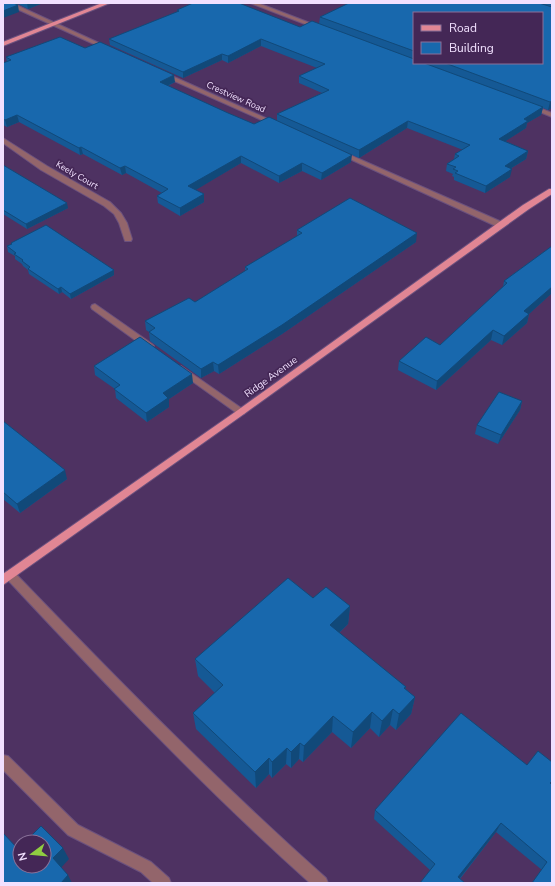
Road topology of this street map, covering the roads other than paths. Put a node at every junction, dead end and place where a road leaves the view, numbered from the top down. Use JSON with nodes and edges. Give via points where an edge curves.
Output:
{"nodes":[{"id":1,"x":7,"y":3,"type":"edge"},
{"id":2,"x":107,"y":3,"type":"edge"},
{"id":3,"x":253,"y":3,"type":"edge"},
{"id":4,"x":53,"y":24,"type":"junction"},
{"id":5,"x":328,"y":31,"type":"edge"},
{"id":6,"x":3,"y":44,"type":"edge"},
{"id":7,"x":117,"y":53,"type":"edge"},
{"id":8,"x":158,"y":72,"type":"edge"},
{"id":9,"x":523,"y":104,"type":"edge"},
{"id":10,"x":552,"y":115,"type":"edge"},
{"id":11,"x":282,"y":127,"type":"edge"},
{"id":12,"x":3,"y":140,"type":"edge"},
{"id":13,"x":333,"y":150,"type":"edge"},
{"id":14,"x":552,"y":191,"type":"edge"},
{"id":15,"x":501,"y":225,"type":"junction"},
{"id":16,"x":128,"y":239,"type":"dead end"},
{"id":17,"x":95,"y":307,"type":"dead end"},
{"id":18,"x":158,"y":353,"type":"edge"},
{"id":19,"x":171,"y":362,"type":"edge"},
{"id":20,"x":242,"y":412,"type":"junction"},
{"id":21,"x":7,"y":577,"type":"edge"},
{"id":22,"x":3,"y":761,"type":"edge"},
{"id":23,"x":164,"y":883,"type":"edge"},
{"id":24,"x":321,"y":883,"type":"edge"}],
"edges":[{"from":1,"to":4,"type":"street"},
{"from":2,"to":4,"type":"main road"},
{"from":3,"to":5,"type":"street"},
{"from":4,"to":6,"type":"main road"},
{"from":4,"to":7,"type":"street"},
{"from":8,"to":11,"type":"street","name":"Crestview Road"},
{"from":9,"to":10,"type":"street"},
{"from":12,"to":16,"type":"street","name":"Keely Court","via":[[44,168],[107,204],[117,213]]},
{"from":13,"to":15,"type":"street"},
{"from":14,"to":15,"type":"main road","name":"Ridge Avenue"},
{"from":15,"to":20,"type":"main road","name":"Ridge Avenue"},
{"from":17,"to":18,"type":"street"},
{"from":19,"to":20,"type":"street"},
{"from":20,"to":21,"type":"main road","name":"Ridge Avenue"},
{"from":21,"to":24,"type":"street","via":[[170,742]]},
{"from":22,"to":23,"type":"street","via":[[72,830],[146,867]]}]}
